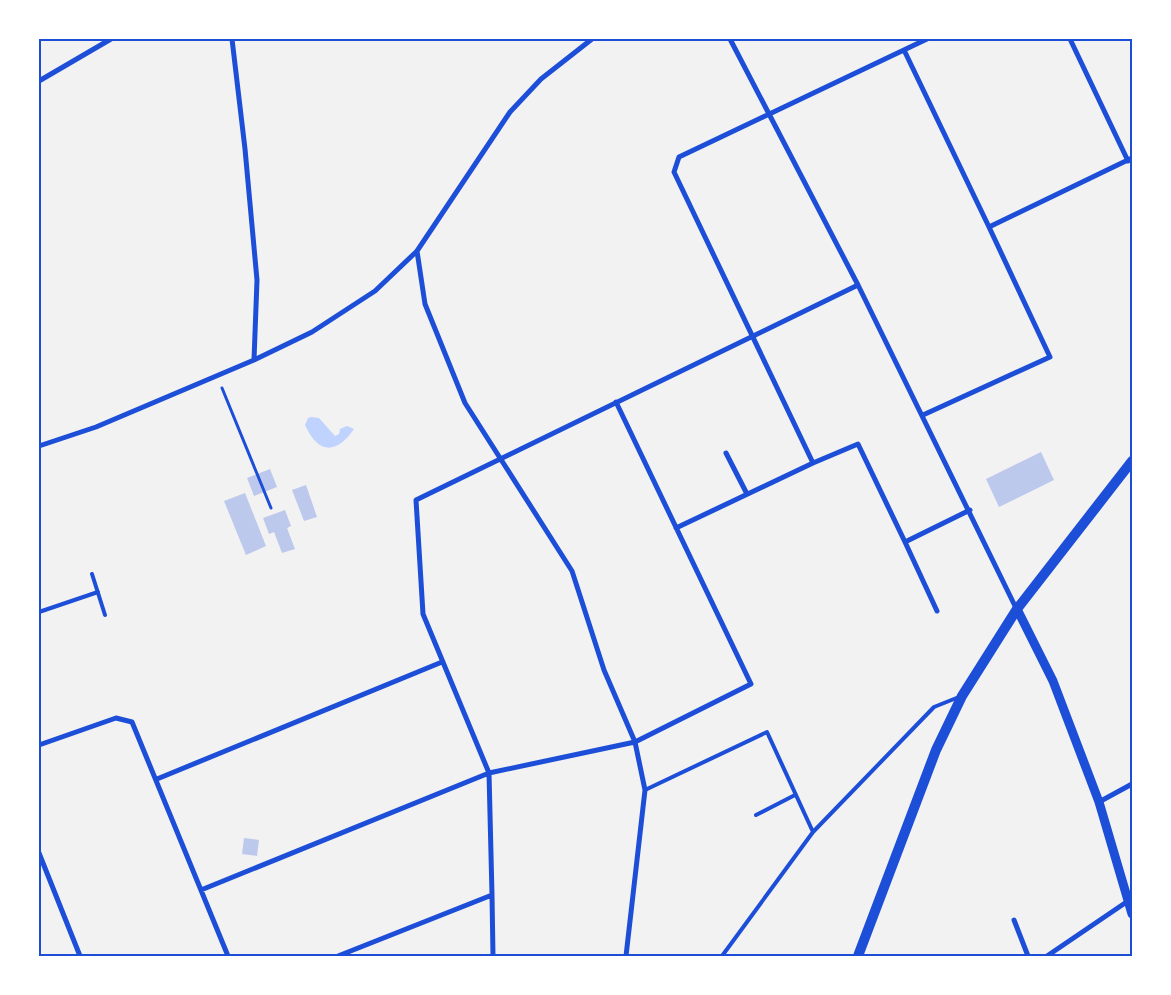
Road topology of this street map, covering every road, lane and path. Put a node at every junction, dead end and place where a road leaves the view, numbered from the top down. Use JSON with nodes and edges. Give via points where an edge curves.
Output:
{"nodes":[{"id":1,"x":111,"y":39,"type":"edge"},
{"id":2,"x":232,"y":39,"type":"edge"},
{"id":3,"x":592,"y":39,"type":"edge"},
{"id":4,"x":730,"y":39,"type":"edge"},
{"id":5,"x":927,"y":39,"type":"edge"},
{"id":6,"x":1070,"y":39,"type":"edge"},
{"id":7,"x":904,"y":50,"type":"junction"},
{"id":8,"x":39,"y":81,"type":"edge"},
{"id":9,"x":769,"y":114,"type":"junction"},
{"id":10,"x":1130,"y":159,"type":"edge"},
{"id":11,"x":990,"y":228,"type":"junction"},
{"id":12,"x":417,"y":251,"type":"junction"},
{"id":13,"x":858,"y":285,"type":"junction"},
{"id":14,"x":752,"y":336,"type":"junction"},
{"id":15,"x":254,"y":360,"type":"junction"},
{"id":16,"x":217,"y":377,"type":"junction"},
{"id":17,"x":616,"y":402,"type":"junction"},
{"id":18,"x":923,"y":415,"type":"junction"},
{"id":19,"x":39,"y":446,"type":"edge"},
{"id":20,"x":726,"y":453,"type":"dead end"},
{"id":21,"x":499,"y":459,"type":"junction"},
{"id":22,"x":1132,"y":460,"type":"edge"},
{"id":23,"x":813,"y":463,"type":"junction"},
{"id":24,"x":747,"y":494,"type":"junction"},
{"id":25,"x":271,"y":508,"type":"dead end"},
{"id":26,"x":970,"y":510,"type":"junction"},
{"id":27,"x":676,"y":528,"type":"junction"},
{"id":28,"x":905,"y":542,"type":"junction"},
{"id":29,"x":92,"y":574,"type":"dead end"},
{"id":30,"x":98,"y":592,"type":"junction"},
{"id":31,"x":1017,"y":609,"type":"junction"},
{"id":32,"x":937,"y":611,"type":"dead end"},
{"id":33,"x":39,"y":612,"type":"edge"},
{"id":34,"x":105,"y":615,"type":"dead end"},
{"id":35,"x":442,"y":662,"type":"junction"},
{"id":36,"x":962,"y":696,"type":"junction"},
{"id":37,"x":635,"y":742,"type":"junction"},
{"id":38,"x":39,"y":744,"type":"edge"},
{"id":39,"x":489,"y":773,"type":"junction"},
{"id":40,"x":157,"y":779,"type":"junction"},
{"id":41,"x":1132,"y":784,"type":"edge"},
{"id":42,"x":645,"y":790,"type":"junction"},
{"id":43,"x":795,"y":794,"type":"junction"},
{"id":44,"x":1099,"y":802,"type":"junction"},
{"id":45,"x":756,"y":815,"type":"dead end"},
{"id":46,"x":813,"y":832,"type":"junction"},
{"id":47,"x":39,"y":853,"type":"edge"},
{"id":48,"x":201,"y":890,"type":"junction"},
{"id":49,"x":492,"y":895,"type":"junction"},
{"id":50,"x":1128,"y":901,"type":"junction"},
{"id":51,"x":1132,"y":914,"type":"edge"},
{"id":52,"x":1014,"y":920,"type":"dead end"},
{"id":53,"x":80,"y":956,"type":"edge"},
{"id":54,"x":228,"y":956,"type":"edge"},
{"id":55,"x":338,"y":956,"type":"edge"},
{"id":56,"x":493,"y":956,"type":"edge"},
{"id":57,"x":626,"y":956,"type":"edge"},
{"id":58,"x":722,"y":956,"type":"edge"},
{"id":59,"x":858,"y":956,"type":"edge"},
{"id":60,"x":1028,"y":956,"type":"edge"},
{"id":61,"x":1047,"y":956,"type":"edge"}],
"edges":[{"from":1,"to":8,"type":"street"},
{"from":2,"to":15,"type":"street","via":[[257,280]]},
{"from":3,"to":12,"type":"street","via":[[541,79],[510,112]]},
{"from":4,"to":9,"type":"street"},
{"from":5,"to":7,"type":"street"},
{"from":6,"to":10,"type":"street"},
{"from":7,"to":9,"type":"street"},
{"from":7,"to":11,"type":"street"},
{"from":9,"to":13,"type":"street"},
{"from":9,"to":14,"type":"street","via":[[679,157],[674,172]]},
{"from":10,"to":11,"type":"street"},
{"from":11,"to":18,"type":"street","via":[[1050,357]]},
{"from":12,"to":15,"type":"street","via":[[374,291],[312,332]]},
{"from":12,"to":21,"type":"street","via":[[425,304],[465,403]]},
{"from":13,"to":14,"type":"street"},
{"from":13,"to":18,"type":"street"},
{"from":14,"to":17,"type":"street"},
{"from":14,"to":23,"type":"street"},
{"from":15,"to":16,"type":"street"},
{"from":16,"to":19,"type":"street","via":[[96,427]]},
{"from":16,"to":25,"type":"path"},
{"from":17,"to":21,"type":"street"},
{"from":17,"to":27,"type":"street"},
{"from":18,"to":26,"type":"street"},
{"from":20,"to":24,"type":"street"},
{"from":21,"to":35,"type":"street","via":[[416,500],[423,614]]},
{"from":21,"to":37,"type":"street","via":[[572,572],[604,670]]},
{"from":22,"to":31,"type":"main road"},
{"from":23,"to":24,"type":"street"},
{"from":23,"to":28,"type":"street","via":[[858,444]]},
{"from":24,"to":27,"type":"street"},
{"from":26,"to":28,"type":"street"},
{"from":26,"to":31,"type":"street"},
{"from":27,"to":37,"type":"street","via":[[751,684]]},
{"from":28,"to":32,"type":"street"},
{"from":29,"to":30,"type":"lane"},
{"from":30,"to":33,"type":"lane"},
{"from":30,"to":34,"type":"lane"},
{"from":31,"to":36,"type":"main road"},
{"from":31,"to":44,"type":"street","via":[[1052,681]]},
{"from":35,"to":39,"type":"street"},
{"from":35,"to":40,"type":"street"},
{"from":36,"to":46,"type":"lane","via":[[934,707]]},
{"from":36,"to":59,"type":"main road","via":[[936,750]]},
{"from":37,"to":39,"type":"street"},
{"from":37,"to":42,"type":"street"},
{"from":38,"to":40,"type":"street","via":[[116,718],[132,722]]},
{"from":39,"to":48,"type":"street"},
{"from":39,"to":49,"type":"street"},
{"from":40,"to":48,"type":"street"},
{"from":41,"to":44,"type":"street"},
{"from":42,"to":43,"type":"lane","via":[[767,732]]},
{"from":42,"to":57,"type":"street"},
{"from":43,"to":45,"type":"lane"},
{"from":43,"to":46,"type":"lane"},
{"from":44,"to":50,"type":"street"},
{"from":46,"to":58,"type":"lane"},
{"from":47,"to":53,"type":"street"},
{"from":48,"to":54,"type":"street"},
{"from":49,"to":55,"type":"street"},
{"from":49,"to":56,"type":"street"},
{"from":50,"to":51,"type":"street"},
{"from":50,"to":61,"type":"street"},
{"from":52,"to":60,"type":"street"}]}
